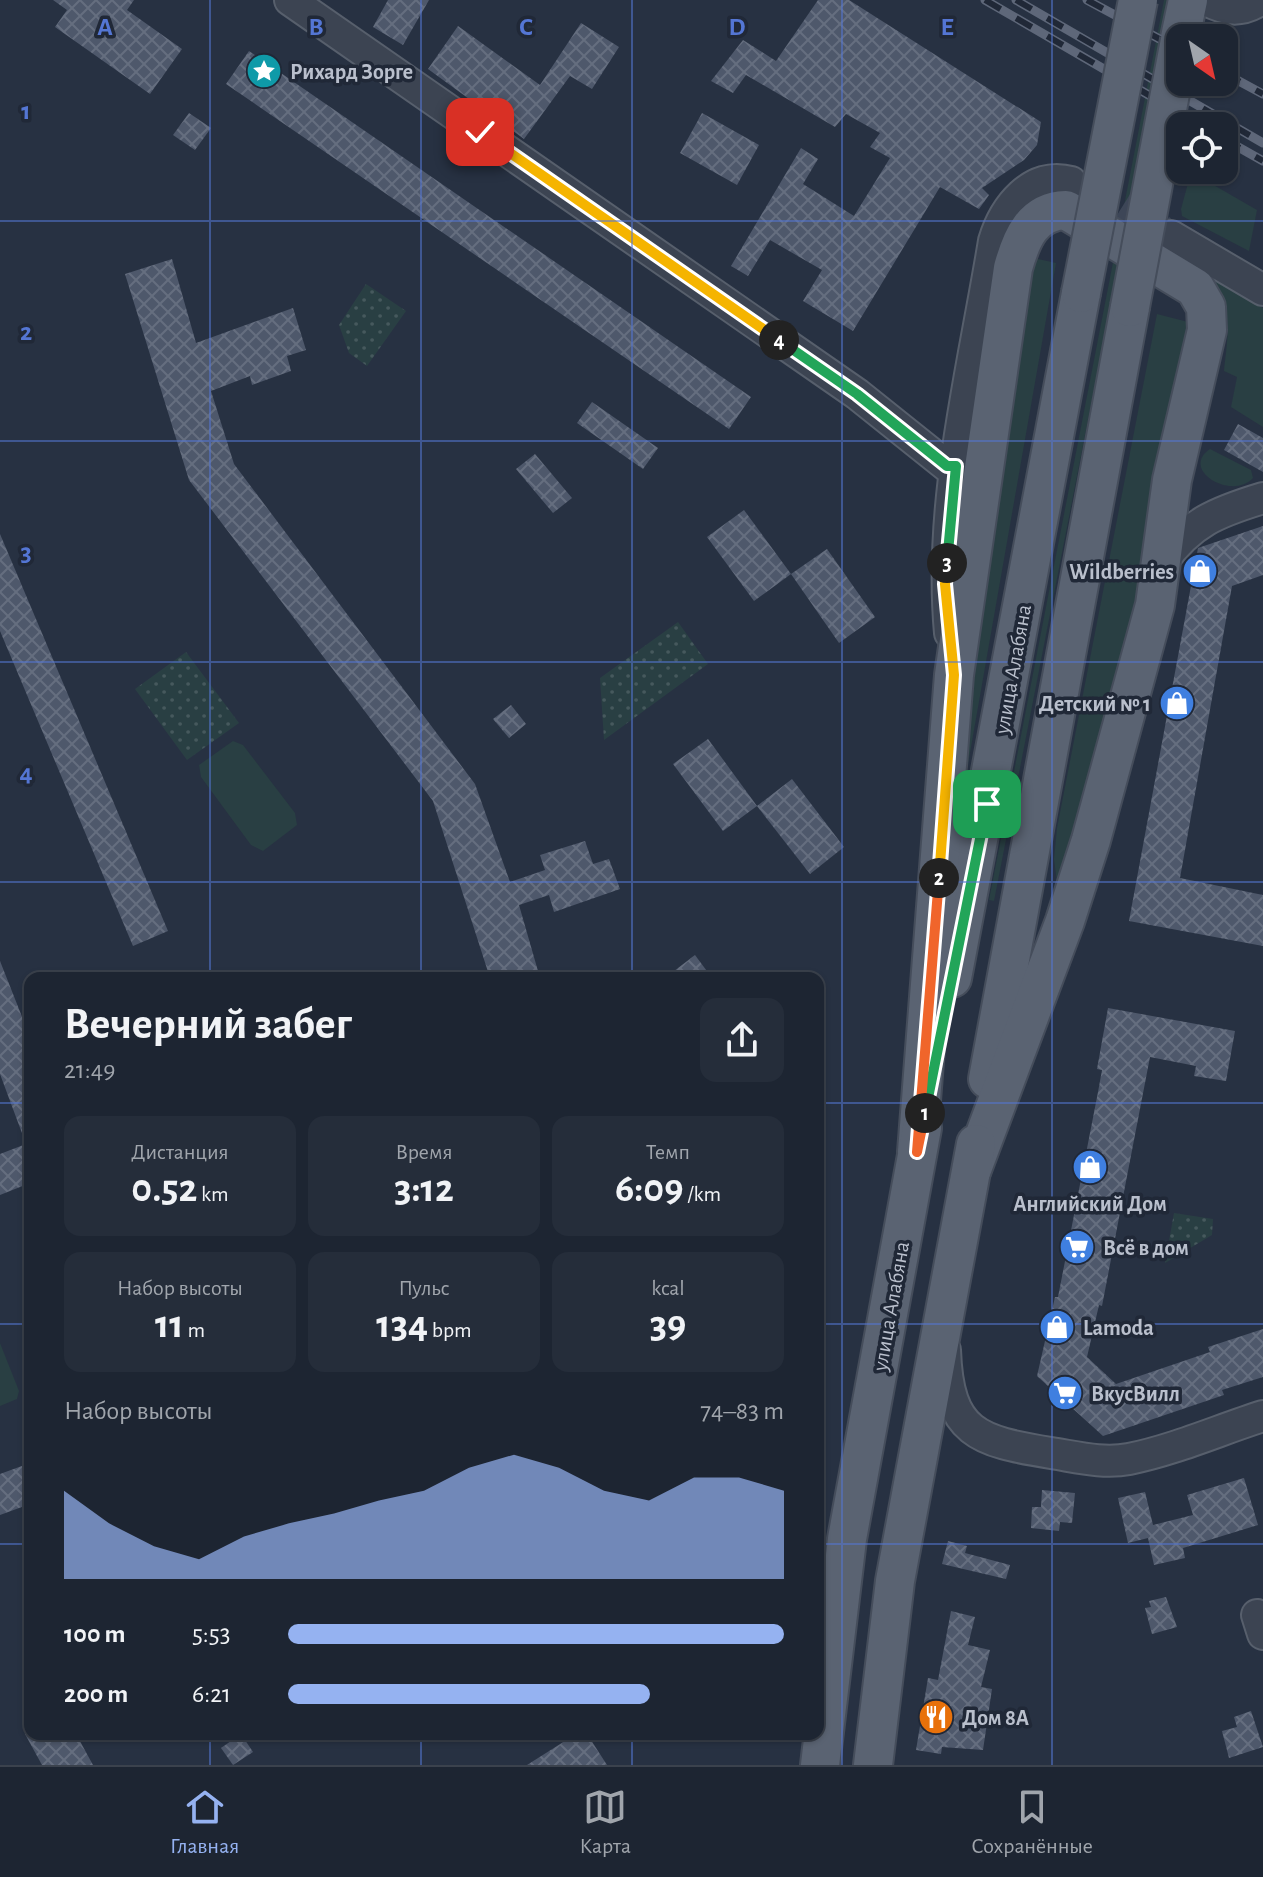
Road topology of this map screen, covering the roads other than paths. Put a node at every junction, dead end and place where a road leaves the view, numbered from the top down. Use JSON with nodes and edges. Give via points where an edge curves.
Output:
{"nodes":[{"id":1,"x":290,"y":0,"type":"edge"},
{"id":2,"x":1138,"y":0,"type":"edge"},
{"id":3,"x":1188,"y":0,"type":"edge"},
{"id":4,"x":1206,"y":0,"type":"edge"},
{"id":5,"x":1260,"y":0,"type":"edge"},
{"id":6,"x":1183,"y":24,"type":"edge"},
{"id":7,"x":1169,"y":96,"type":"edge"},
{"id":8,"x":1068,"y":181,"type":"tunnel mouth"},
{"id":9,"x":1171,"y":236,"type":"tunnel mouth"},
{"id":10,"x":1263,"y":290,"type":"edge"},
{"id":11,"x":956,"y":466,"type":"junction"},
{"id":12,"x":1263,"y":498,"type":"edge"},
{"id":13,"x":1162,"y":562,"type":"junction"},
{"id":14,"x":954,"y":675,"type":"junction"},
{"id":15,"x":917,"y":1152,"type":"junction"},
{"id":16,"x":972,"y":1169,"type":"junction"},
{"id":17,"x":943,"y":1319,"type":"junction"},
{"id":18,"x":1263,"y":1416,"type":"edge"},
{"id":19,"x":824,"y":1732,"type":"edge"},
{"id":20,"x":823,"y":1740,"type":"edge"},
{"id":21,"x":820,"y":1765,"type":"edge"},
{"id":22,"x":873,"y":1765,"type":"edge"}],
"edges":[{"from":1,"to":11,"type":"street","via":[[857,394],[947,466]]},
{"from":2,"to":15,"type":"main road","name":"улица Алабяна","bridge":true},
{"from":3,"to":6,"type":"main road"},
{"from":4,"to":5,"type":"street","via":[[1222,9]]},
{"from":7,"to":16,"type":"main road","bridge":true},
{"from":8,"to":11,"type":"street","via":[[1048,181],[1023,193],[1000,221]]},
{"from":9,"to":10,"type":"street"},
{"from":11,"to":14,"type":"street","via":[[945,584]]},
{"from":12,"to":13,"type":"street","via":[[1200,523],[1180,537]]},
{"from":13,"to":14,"type":"main road","via":[[1172,480],[1207,330],[1206,307],[1201,295],[1180,277],[1075,213],[1056,211],[1027,231],[1013,268]]},
{"from":13,"to":16,"type":"main road","via":[[1155,605],[1086,854]]},
{"from":14,"to":15,"type":"main road"},
{"from":15,"to":19,"type":"main road","name":"улица Алабяна","via":[[847,1539]]},
{"from":16,"to":17,"type":"main road"},
{"from":17,"to":18,"type":"street","via":[[945,1366],[962,1419],[998,1444],[1114,1461]]},
{"from":17,"to":22,"type":"main road","via":[[895,1581]]},
{"from":20,"to":21,"type":"main road","name":"улица Алабяна"}]}
